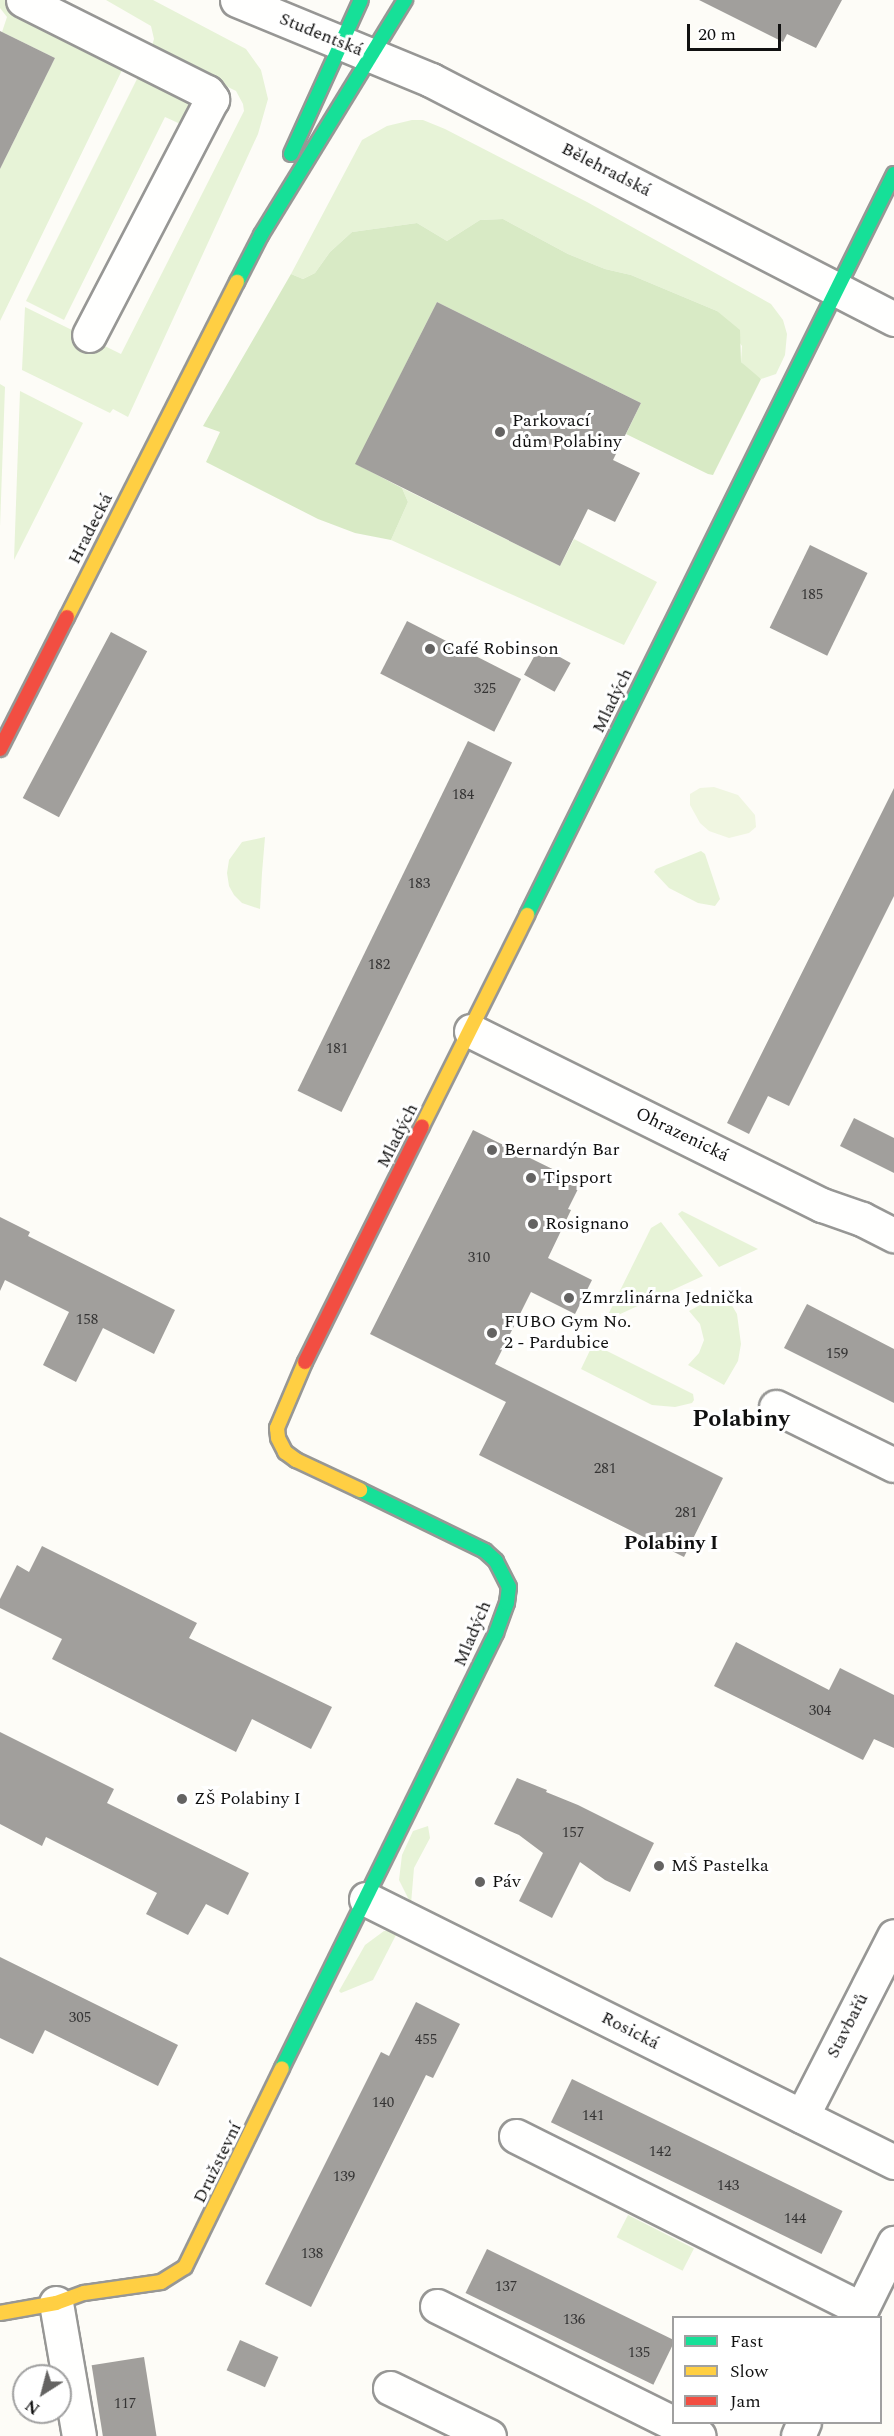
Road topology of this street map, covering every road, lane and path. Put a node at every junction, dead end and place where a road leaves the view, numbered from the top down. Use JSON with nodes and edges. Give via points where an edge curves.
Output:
{"nodes":[{"id":1,"x":23,"y":0,"type":"edge"},
{"id":2,"x":237,"y":0,"type":"edge"},
{"id":3,"x":361,"y":0,"type":"edge"},
{"id":4,"x":405,"y":0,"type":"edge"},
{"id":5,"x":340,"y":43,"type":"junction"},
{"id":6,"x":372,"y":56,"type":"junction"},
{"id":7,"x":894,"y":174,"type":"edge"},
{"id":8,"x":836,"y":290,"type":"junction"},
{"id":9,"x":894,"y":319,"type":"edge"},
{"id":10,"x":214,"y":325,"type":"junction"},
{"id":11,"x":89,"y":335,"type":"dead end"},
{"id":12,"x":0,"y":749,"type":"edge"},
{"id":13,"x":471,"y":1031,"type":"junction"},
{"id":14,"x":894,"y":1234,"type":"edge"},
{"id":15,"x":776,"y":1407,"type":"dead end"},
{"id":16,"x":894,"y":1465,"type":"edge"},
{"id":17,"x":366,"y":1899,"type":"junction"},
{"id":18,"x":894,"y":1936,"type":"edge"},
{"id":19,"x":802,"y":2116,"type":"junction"},
{"id":20,"x":516,"y":2136,"type":"dead end"},
{"id":21,"x":894,"y":2162,"type":"edge"},
{"id":22,"x":894,"y":2243,"type":"edge"},
{"id":23,"x":56,"y":2303,"type":"junction"},
{"id":24,"x":437,"y":2306,"type":"dead end"},
{"id":25,"x":0,"y":2313,"type":"edge"},
{"id":26,"x":859,"y":2313,"type":"edge"},
{"id":27,"x":390,"y":2388,"type":"dead end"},
{"id":28,"x":672,"y":2423,"type":"edge"},
{"id":29,"x":675,"y":2424,"type":"edge"},
{"id":30,"x":79,"y":2436,"type":"edge"},
{"id":31,"x":489,"y":2436,"type":"edge"},
{"id":32,"x":699,"y":2436,"type":"edge"}],
"edges":[{"from":1,"to":11,"type":"street","via":[[207,92],[212,99]]},
{"from":2,"to":5,"type":"street","name":"Studentská"},
{"from":3,"to":5,"type":"street"},
{"from":4,"to":6,"type":"street"},
{"from":5,"to":6,"type":"street","name":"Studentská"},
{"from":5,"to":10,"type":"street"},
{"from":6,"to":8,"type":"street","name":"Bělehradská","via":[[471,99]]},
{"from":6,"to":10,"type":"street","via":[[261,235]]},
{"from":7,"to":8,"type":"street"},
{"from":8,"to":9,"type":"street","name":"Bělehradská"},
{"from":8,"to":13,"type":"street","name":"Mladých"},
{"from":10,"to":12,"type":"street","name":"Hradecká"},
{"from":13,"to":14,"type":"street","name":"Ohrazenická","via":[[822,1205]]},
{"from":13,"to":17,"type":"street","name":"Mladých","via":[[291,1391],[277,1428],[285,1452],[296,1460],[485,1551],[504,1573],[509,1587],[496,1633]]},
{"from":15,"to":16,"type":"street"},
{"from":17,"to":19,"type":"street","name":"Rosická"},
{"from":17,"to":23,"type":"street","name":"Družstevní","via":[[185,2267],[161,2282],[84,2293]]},
{"from":18,"to":19,"type":"street","name":"Stavbařů"},
{"from":19,"to":21,"type":"street","name":"Rosická"},
{"from":20,"to":26,"type":"street"},
{"from":22,"to":26,"type":"street"},
{"from":23,"to":25,"type":"street","name":"Družstevní"},
{"from":23,"to":30,"type":"street"},
{"from":24,"to":28,"type":"street"},
{"from":27,"to":31,"type":"street"},
{"from":29,"to":32,"type":"street"}]}
